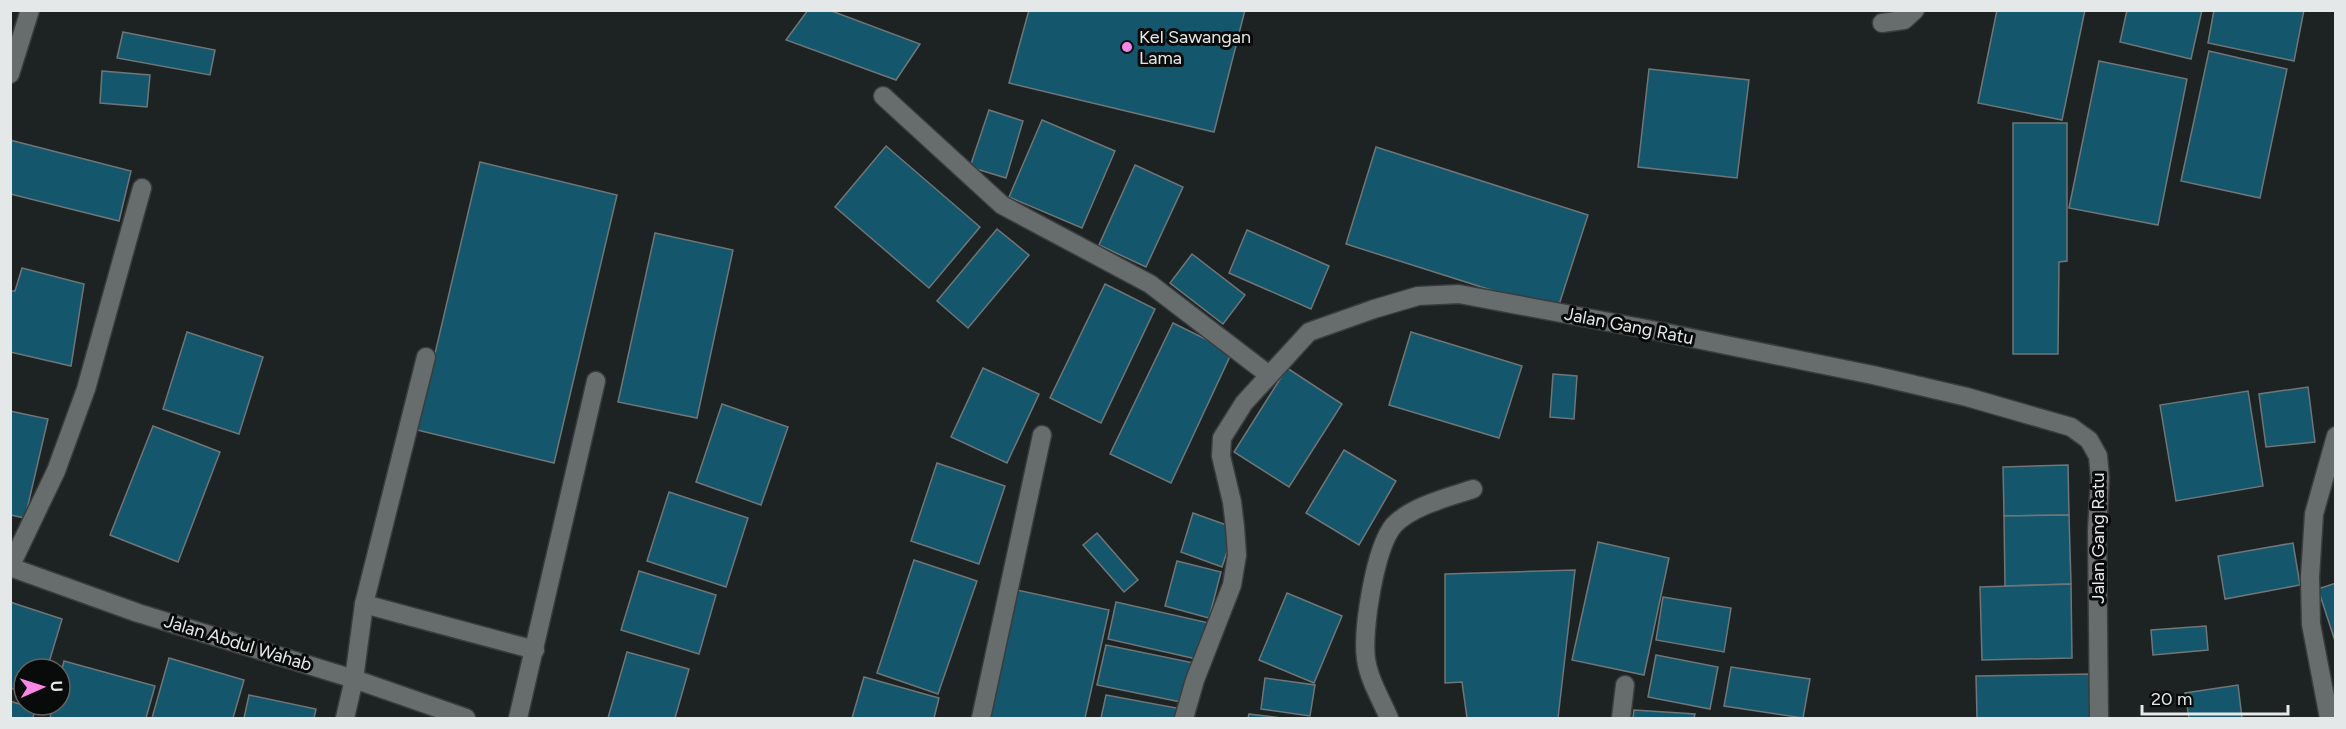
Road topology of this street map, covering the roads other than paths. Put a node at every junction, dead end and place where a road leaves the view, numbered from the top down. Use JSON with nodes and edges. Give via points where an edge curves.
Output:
{"nodes":[{"id":1,"x":30,"y":10,"type":"edge"},
{"id":2,"x":1915,"y":10,"type":"edge"},
{"id":3,"x":1882,"y":23,"type":"dead end"},
{"id":4,"x":10,"y":75,"type":"edge"},
{"id":5,"x":883,"y":96,"type":"dead end"},
{"id":6,"x":142,"y":188,"type":"dead end"},
{"id":7,"x":426,"y":357,"type":"dead end"},
{"id":8,"x":1269,"y":375,"type":"junction"},
{"id":9,"x":596,"y":381,"type":"dead end"},
{"id":10,"x":1042,"y":435,"type":"dead end"},
{"id":11,"x":2336,"y":436,"type":"edge"},
{"id":12,"x":1473,"y":489,"type":"dead end"},
{"id":13,"x":10,"y":567,"type":"edge"},
{"id":14,"x":364,"y":604,"type":"junction"},
{"id":15,"x":535,"y":650,"type":"junction"},
{"id":16,"x":354,"y":679,"type":"junction"},
{"id":17,"x":1625,"y":685,"type":"dead end"},
{"id":18,"x":345,"y":718,"type":"edge"},
{"id":19,"x":466,"y":718,"type":"edge"},
{"id":20,"x":518,"y":718,"type":"edge"},
{"id":21,"x":981,"y":718,"type":"edge"},
{"id":22,"x":1184,"y":718,"type":"edge"},
{"id":23,"x":1389,"y":718,"type":"edge"},
{"id":24,"x":1621,"y":718,"type":"edge"},
{"id":25,"x":2099,"y":718,"type":"edge"},
{"id":26,"x":2329,"y":718,"type":"edge"}],
"edges":[{"from":1,"to":4,"type":"street"},
{"from":2,"to":3,"type":"street","via":[[1904,20]]},
{"from":5,"to":8,"type":"street","via":[[1002,205],[1150,284]]},
{"from":6,"to":13,"type":"street","via":[[86,389],[56,471]]},
{"from":7,"to":14,"type":"street"},
{"from":8,"to":22,"type":"street","name":"Jalan Gang Ratu","via":[[1244,403],[1222,438],[1221,456],[1232,502],[1236,555],[1232,585]]},
{"from":8,"to":25,"type":"street","name":"Jalan Gang Ratu","via":[[1310,332],[1418,296],[1459,294],[1873,375],[2071,427],[2089,440],[2098,456]]},
{"from":9,"to":15,"type":"street"},
{"from":10,"to":21,"type":"street"},
{"from":11,"to":26,"type":"street","via":[[2314,514],[2310,577],[2310,624]]},
{"from":12,"to":23,"type":"street","via":[[1427,504],[1395,525],[1387,539],[1372,583],[1366,658]]},
{"from":13,"to":16,"type":"street","name":"Jalan Abdul Wahab","via":[[138,613]]},
{"from":14,"to":15,"type":"street"},
{"from":14,"to":16,"type":"street"},
{"from":15,"to":20,"type":"street"},
{"from":16,"to":18,"type":"street"},
{"from":16,"to":19,"type":"street","name":"Jalan Abdul Wahab"},
{"from":17,"to":24,"type":"street"}]}
